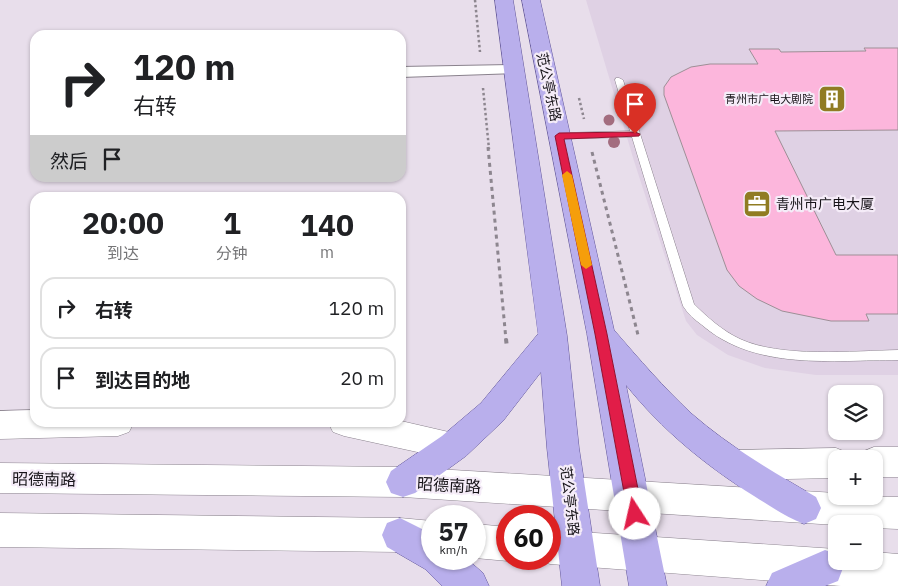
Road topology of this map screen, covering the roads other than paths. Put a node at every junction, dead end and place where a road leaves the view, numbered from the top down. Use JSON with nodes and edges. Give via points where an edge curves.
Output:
{"nodes":[{"id":1,"x":504,"y":0,"type":"edge"},
{"id":2,"x":531,"y":0,"type":"edge"},
{"id":3,"x":514,"y":70,"type":"junction"},
{"id":4,"x":406,"y":72,"type":"edge"},
{"id":5,"x":618,"y":80,"type":"dead end"},
{"id":6,"x":635,"y":134,"type":"junction"},
{"id":7,"x":559,"y":136,"type":"junction"},
{"id":8,"x":601,"y":334,"type":"junction"},
{"id":9,"x":553,"y":336,"type":"junction"},
{"id":10,"x":898,"y":356,"type":"edge"},
{"id":11,"x":30,"y":424,"type":"edge"},
{"id":12,"x":0,"y":425,"type":"edge"},
{"id":13,"x":367,"y":427,"type":"edge"},
{"id":14,"x":454,"y":446,"type":"junction"},
{"id":15,"x":883,"y":462,"type":"edge"},
{"id":16,"x":898,"y":462,"type":"edge"},
{"id":17,"x":828,"y":463,"type":"edge"},
{"id":18,"x":735,"y":465,"type":"junction"},
{"id":19,"x":0,"y":478,"type":"edge"},
{"id":20,"x":403,"y":482,"type":"junction"},
{"id":21,"x":569,"y":491,"type":"junction"},
{"id":22,"x":632,"y":495,"type":"junction"},
{"id":23,"x":804,"y":508,"type":"junction"},
{"id":24,"x":898,"y":513,"type":"edge"},
{"id":25,"x":0,"y":530,"type":"edge"},
{"id":26,"x":416,"y":536,"type":"edge"},
{"id":27,"x":563,"y":548,"type":"edge"},
{"id":28,"x":825,"y":568,"type":"junction"},
{"id":29,"x":645,"y":569,"type":"edge"},
{"id":30,"x":452,"y":570,"type":"edge"},
{"id":31,"x":898,"y":572,"type":"edge"},
{"id":32,"x":470,"y":586,"type":"edge"},
{"id":33,"x":581,"y":586,"type":"edge"},
{"id":34,"x":785,"y":586,"type":"edge"}],
"edges":[{"from":1,"to":3,"type":"main road","name":"范公亭东路"},
{"from":2,"to":7,"type":"main road","name":"范公亭东路"},
{"from":3,"to":4,"type":"street"},
{"from":3,"to":9,"type":"main road","name":"范公亭东路"},
{"from":5,"to":6,"type":"lane"},
{"from":6,"to":7,"type":"lane"},
{"from":6,"to":10,"type":"lane","via":[[689,306],[701,318],[744,346],[763,350],[790,354]]},
{"from":7,"to":8,"type":"main road","name":"范公亭东路"},
{"from":8,"to":18,"type":"main road","via":[[674,417]]},
{"from":8,"to":22,"type":"main road","name":"范公亭东路"},
{"from":9,"to":14,"type":"main road","via":[[492,412]]},
{"from":9,"to":21,"type":"main road","name":"范公亭东路","via":[[562,448]]},
{"from":11,"to":12,"type":"main road"},
{"from":13,"to":14,"type":"main road"},
{"from":14,"to":20,"type":"main road"},
{"from":15,"to":16,"type":"main road"},
{"from":17,"to":18,"type":"main road"},
{"from":18,"to":23,"type":"main road"},
{"from":19,"to":20,"type":"main road","name":"昭德南路"},
{"from":20,"to":21,"type":"main road","name":"昭德南路"},
{"from":21,"to":22,"type":"main road","name":"昭德南路"},
{"from":21,"to":27,"type":"main road","name":"范公亭东路"},
{"from":22,"to":23,"type":"main road","name":"昭德南路"},
{"from":22,"to":29,"type":"main road","name":"范公亭东路"},
{"from":23,"to":24,"type":"main road","name":"昭德南路"},
{"from":25,"to":26,"type":"main road"},
{"from":27,"to":29,"type":"main road"},
{"from":27,"to":33,"type":"main road","name":"范公亭东路"},
{"from":28,"to":29,"type":"main road"},
{"from":28,"to":31,"type":"main road"},
{"from":28,"to":34,"type":"main road"},
{"from":30,"to":32,"type":"main road"}]}
